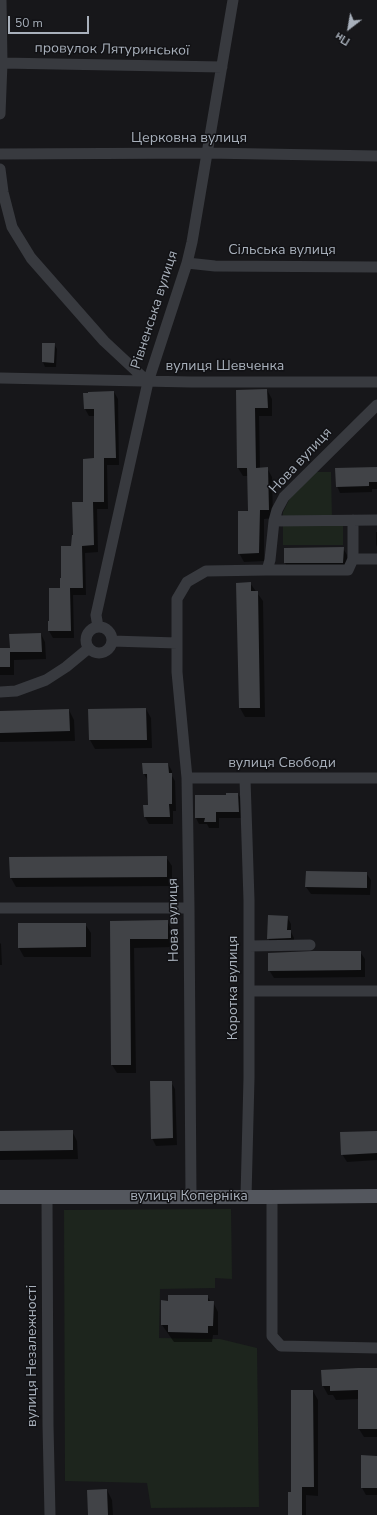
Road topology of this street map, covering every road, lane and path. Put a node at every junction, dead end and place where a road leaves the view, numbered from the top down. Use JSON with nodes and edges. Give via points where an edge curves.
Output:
{"nodes":[{"id":1,"x":1,"y":0,"type":"edge"},
{"id":2,"x":233,"y":0,"type":"edge"},
{"id":3,"x":2,"y":64,"type":"junction"},
{"id":4,"x":222,"y":67,"type":"junction"},
{"id":5,"x":0,"y":114,"type":"edge"},
{"id":6,"x":207,"y":153,"type":"junction"},
{"id":7,"x":0,"y":154,"type":"edge"},
{"id":8,"x":377,"y":156,"type":"edge"},
{"id":9,"x":0,"y":169,"type":"edge"},
{"id":10,"x":187,"y":263,"type":"junction"},
{"id":11,"x":377,"y":267,"type":"edge"},
{"id":12,"x":0,"y":378,"type":"edge"},
{"id":13,"x":148,"y":382,"type":"junction"},
{"id":14,"x":377,"y":382,"type":"edge"},
{"id":15,"x":377,"y":405,"type":"edge"},
{"id":16,"x":353,"y":520,"type":"junction"},
{"id":17,"x":377,"y":520,"type":"edge"},
{"id":18,"x":274,"y":521,"type":"junction"},
{"id":19,"x":353,"y":559,"type":"junction"},
{"id":20,"x":377,"y":560,"type":"edge"},
{"id":21,"x":267,"y":570,"type":"junction"},
{"id":22,"x":98,"y":627,"type":"junction"},
{"id":23,"x":112,"y":642,"type":"junction"},
{"id":24,"x":177,"y":643,"type":"junction"},
{"id":25,"x":89,"y":648,"type":"junction"},
{"id":26,"x":0,"y":692,"type":"edge"},
{"id":27,"x":187,"y":778,"type":"junction"},
{"id":28,"x":377,"y":778,"type":"edge"},
{"id":29,"x":245,"y":779,"type":"junction"},
{"id":30,"x":0,"y":908,"type":"edge"},
{"id":31,"x":190,"y":908,"type":"junction"},
{"id":32,"x":310,"y":945,"type":"dead end"},
{"id":33,"x":249,"y":946,"type":"junction"},
{"id":34,"x":249,"y":991,"type":"junction"},
{"id":35,"x":377,"y":991,"type":"edge"},
{"id":36,"x":0,"y":1196,"type":"edge"},
{"id":37,"x":377,"y":1196,"type":"edge"},
{"id":38,"x":47,"y":1197,"type":"junction"},
{"id":39,"x":190,"y":1197,"type":"junction"},
{"id":40,"x":246,"y":1197,"type":"junction"},
{"id":41,"x":272,"y":1197,"type":"junction"},
{"id":42,"x":377,"y":1348,"type":"edge"},
{"id":43,"x":50,"y":1515,"type":"edge"}],
"edges":[{"from":1,"to":3,"type":"street"},
{"from":2,"to":4,"type":"street","name":"Рівненська вулиця"},
{"from":3,"to":4,"type":"street","name":"провулок Лятуринської"},
{"from":3,"to":5,"type":"street"},
{"from":4,"to":6,"type":"street","name":"Рівненська вулиця"},
{"from":6,"to":7,"type":"street","name":"Церковна вулиця"},
{"from":6,"to":8,"type":"street","name":"Церковна вулиця"},
{"from":6,"to":10,"type":"street","name":"Рівненська вулиця"},
{"from":9,"to":13,"type":"street","via":[[12,227],[31,258],[104,341]]},
{"from":10,"to":11,"type":"street","name":"Сільська вулиця","via":[[215,266]]},
{"from":10,"to":13,"type":"street","name":"Рівненська вулиця"},
{"from":12,"to":13,"type":"street","name":"вулиця Шевченка"},
{"from":13,"to":14,"type":"street","name":"вулиця Шевченка"},
{"from":13,"to":22,"type":"street","name":"Рівненська вулиця","via":[[96,615]]},
{"from":15,"to":18,"type":"street","name":"Нова вулиця","via":[[284,497]]},
{"from":16,"to":17,"type":"street"},
{"from":16,"to":18,"type":"street"},
{"from":16,"to":19,"type":"street"},
{"from":18,"to":21,"type":"street","name":"Нова вулиця"},
{"from":19,"to":20,"type":"street"},
{"from":19,"to":21,"type":"street","via":[[348,570]]},
{"from":21,"to":24,"type":"street","name":"Нова вулиця","via":[[206,571],[187,582],[177,599]]},
{"from":22,"to":23,"type":"street","via":[[110,631]]},
{"from":22,"to":25,"type":"street","via":[[87,635]]},
{"from":23,"to":24,"type":"street"},
{"from":23,"to":25,"type":"street","via":[[104,652],[96,652]]},
{"from":24,"to":27,"type":"street","name":"Нова вулиця","via":[[177,672]]},
{"from":25,"to":26,"type":"street","via":[[46,680],[16,691]]},
{"from":27,"to":29,"type":"street","name":"вулиця Свободи"},
{"from":27,"to":31,"type":"street","name":"Нова вулиця"},
{"from":28,"to":29,"type":"street","name":"вулиця Свободи"},
{"from":29,"to":33,"type":"street","name":"Коротка вулиця"},
{"from":30,"to":31,"type":"street"},
{"from":31,"to":39,"type":"street","name":"Нова вулиця"},
{"from":32,"to":33,"type":"street"},
{"from":33,"to":34,"type":"street","name":"Коротка вулиця"},
{"from":34,"to":35,"type":"street"},
{"from":34,"to":40,"type":"street","name":"Коротка вулиця"},
{"from":36,"to":38,"type":"main road","name":"вулиця Коперніка"},
{"from":37,"to":41,"type":"main road","name":"вулиця Коперніка"},
{"from":38,"to":39,"type":"main road","name":"вулиця Коперніка"},
{"from":38,"to":43,"type":"street","name":"вулиця Незалежності"},
{"from":39,"to":40,"type":"main road","name":"вулиця Коперніка"},
{"from":40,"to":41,"type":"main road","name":"вулиця Коперніка"},
{"from":41,"to":42,"type":"street","via":[[272,1336],[281,1346]]}]}
